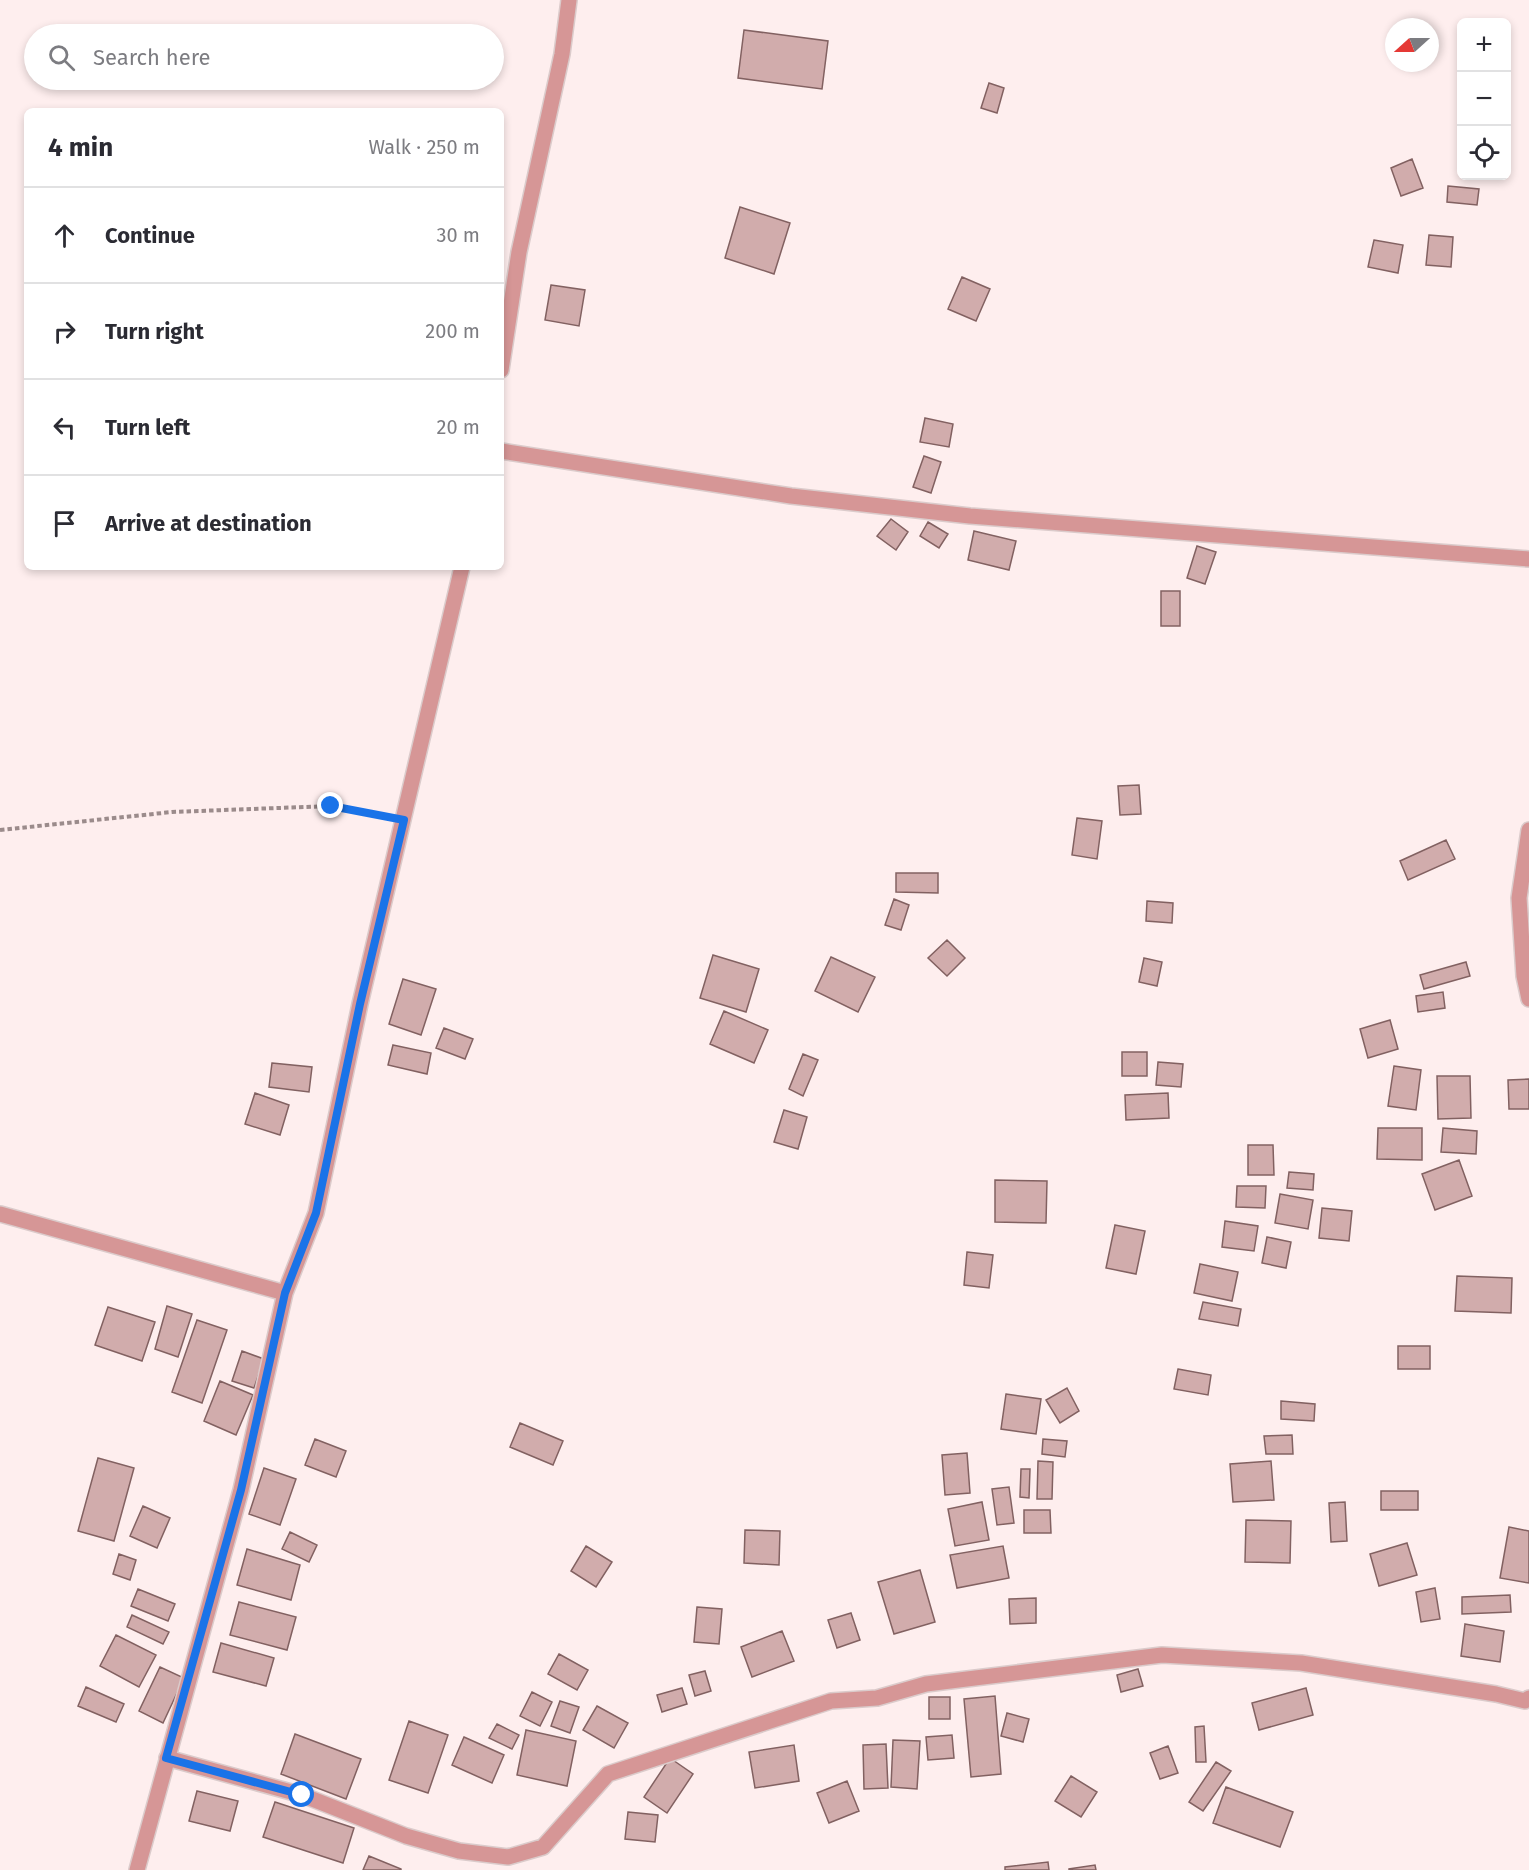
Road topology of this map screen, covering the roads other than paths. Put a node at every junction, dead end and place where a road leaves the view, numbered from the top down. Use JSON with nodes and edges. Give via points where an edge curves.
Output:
{"nodes":[{"id":1,"x":570,"y":0,"type":"edge"},
{"id":2,"x":504,"y":350,"type":"edge"},
{"id":3,"x":504,"y":451,"type":"edge"},
{"id":4,"x":1529,"y":559,"type":"edge"},
{"id":5,"x":461,"y":570,"type":"edge"},
{"id":6,"x":1529,"y":830,"type":"edge"},
{"id":7,"x":1529,"y":999,"type":"edge"},
{"id":8,"x":0,"y":1214,"type":"edge"},
{"id":9,"x":285,"y":1293,"type":"junction"},
{"id":10,"x":1529,"y":1698,"type":"edge"},
{"id":11,"x":166,"y":1758,"type":"junction"},
{"id":12,"x":137,"y":1870,"type":"edge"}],
"edges":[{"from":1,"to":2,"type":"street","via":[[519,252]]},
{"from":3,"to":4,"type":"street","via":[[791,496],[970,516]]},
{"from":5,"to":9,"type":"street","via":[[360,1004],[316,1213]]},
{"from":6,"to":7,"type":"street","via":[[1519,898]]},
{"from":8,"to":9,"type":"street"},
{"from":9,"to":11,"type":"street","via":[[241,1490]]},
{"from":10,"to":11,"type":"street","via":[[1525,1701],[1301,1663],[1162,1655],[926,1684],[876,1698],[831,1701],[608,1774],[543,1847],[508,1857],[459,1851],[406,1836],[302,1795]]},
{"from":11,"to":12,"type":"street"}]}
